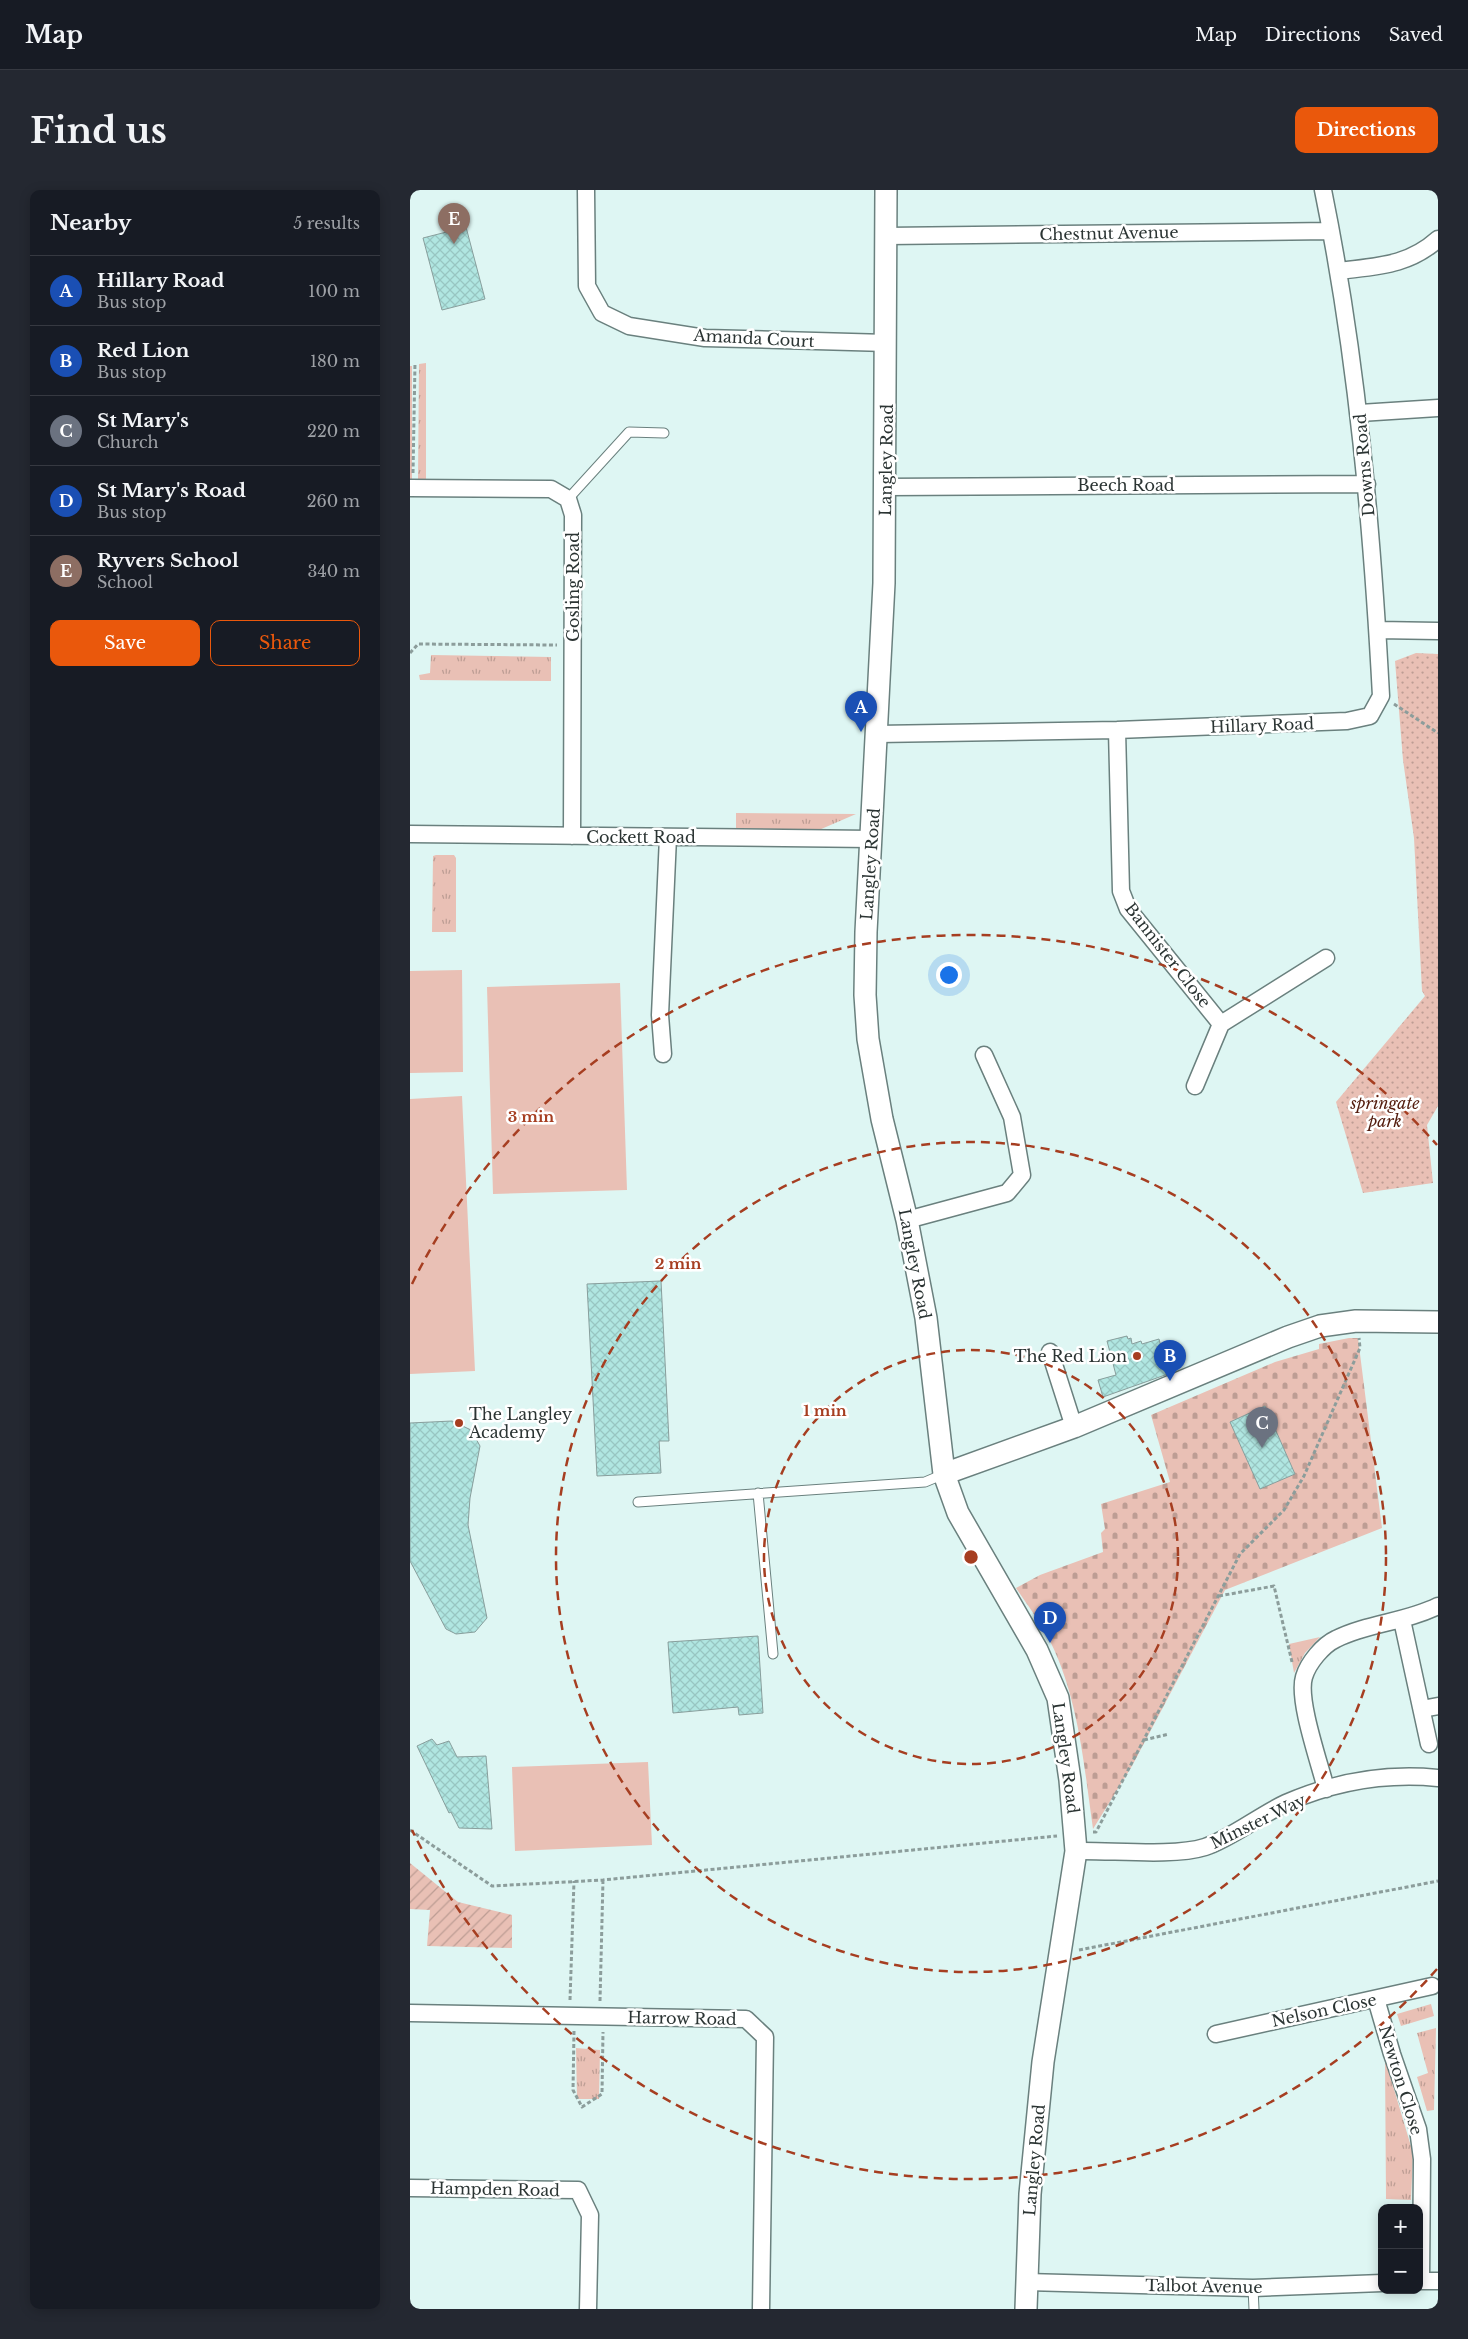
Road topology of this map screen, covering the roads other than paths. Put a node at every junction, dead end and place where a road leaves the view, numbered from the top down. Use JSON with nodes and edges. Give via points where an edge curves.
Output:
{"nodes":[{"id":1,"x":586,"y":190,"type":"edge"},
{"id":2,"x":886,"y":190,"type":"edge"},
{"id":3,"x":1323,"y":190,"type":"edge"},
{"id":4,"x":1332,"y":231,"type":"junction"},
{"id":5,"x":886,"y":236,"type":"junction"},
{"id":6,"x":1438,"y":239,"type":"edge"},
{"id":7,"x":1339,"y":271,"type":"junction"},
{"id":8,"x":887,"y":343,"type":"junction"},
{"id":9,"x":1438,"y":408,"type":"edge"},
{"id":10,"x":1360,"y":412,"type":"junction"},
{"id":11,"x":664,"y":433,"type":"dead end"},
{"id":12,"x":1367,"y":484,"type":"junction"},
{"id":13,"x":886,"y":487,"type":"junction"},
{"id":14,"x":412,"y":488,"type":"edge"},
{"id":15,"x":568,"y":499,"type":"junction"},
{"id":16,"x":1378,"y":630,"type":"junction"},
{"id":17,"x":1438,"y":631,"type":"edge"},
{"id":18,"x":1347,"y":721,"type":"joint"},
{"id":19,"x":1117,"y":730,"type":"junction"},
{"id":20,"x":877,"y":734,"type":"junction"},
{"id":21,"x":410,"y":834,"type":"edge"},
{"id":22,"x":572,"y":836,"type":"junction"},
{"id":23,"x":668,"y":837,"type":"junction"},
{"id":24,"x":872,"y":839,"type":"junction"},
{"id":25,"x":1326,"y":958,"type":"dead end"},
{"id":26,"x":1221,"y":1024,"type":"junction"},
{"id":27,"x":663,"y":1054,"type":"dead end"},
{"id":28,"x":984,"y":1055,"type":"dead end"},
{"id":29,"x":1195,"y":1086,"type":"dead end"},
{"id":30,"x":907,"y":1220,"type":"junction"},
{"id":31,"x":1438,"y":1322,"type":"edge"},
{"id":32,"x":1050,"y":1352,"type":"dead end"},
{"id":33,"x":1074,"y":1427,"type":"junction"},
{"id":34,"x":944,"y":1474,"type":"junction"},
{"id":35,"x":758,"y":1493,"type":"junction"},
{"id":36,"x":638,"y":1502,"type":"dead end"},
{"id":37,"x":1438,"y":1606,"type":"edge"},
{"id":38,"x":1402,"y":1620,"type":"junction"},
{"id":39,"x":772,"y":1654,"type":"dead end"},
{"id":40,"x":1430,"y":1707,"type":"edge"},
{"id":41,"x":1429,"y":1744,"type":"dead end"},
{"id":42,"x":1438,"y":1778,"type":"edge"},
{"id":43,"x":1326,"y":1789,"type":"junction"},
{"id":44,"x":1076,"y":1842,"type":"junction"},
{"id":45,"x":1432,"y":1986,"type":"dead end"},
{"id":46,"x":1376,"y":1999,"type":"junction"},
{"id":47,"x":410,"y":2013,"type":"edge"},
{"id":48,"x":1216,"y":2034,"type":"dead end"},
{"id":49,"x":410,"y":2188,"type":"edge"},
{"id":50,"x":1421,"y":2249,"type":"edge"},
{"id":51,"x":1423,"y":2281,"type":"edge"},
{"id":52,"x":1026,"y":2282,"type":"junction"},
{"id":53,"x":1438,"y":2282,"type":"edge"},
{"id":54,"x":1378,"y":2283,"type":"edge"},
{"id":55,"x":1253,"y":2288,"type":"junction"},
{"id":56,"x":588,"y":2309,"type":"edge"},
{"id":57,"x":761,"y":2309,"type":"edge"},
{"id":58,"x":1026,"y":2309,"type":"edge"},
{"id":59,"x":1254,"y":2309,"type":"edge"}],
"edges":[{"from":1,"to":8,"type":"street","name":"Amanda Court","via":[[587,286],[602,313],[629,326],[705,338]]},
{"from":2,"to":5,"type":"street","name":"Langley Road"},
{"from":3,"to":4,"type":"street","name":"Downs Road"},
{"from":4,"to":5,"type":"street","name":"Chestnut Avenue"},
{"from":4,"to":7,"type":"street","name":"Downs Road"},
{"from":5,"to":8,"type":"street","name":"Langley Road"},
{"from":6,"to":7,"type":"street","via":[[1426,250],[1396,264]]},
{"from":7,"to":10,"type":"street","name":"Downs Road"},
{"from":8,"to":13,"type":"street","name":"Langley Road"},
{"from":9,"to":10,"type":"street"},
{"from":10,"to":12,"type":"street","name":"Downs Road"},
{"from":11,"to":15,"type":"lane","via":[[629,432]]},
{"from":12,"to":13,"type":"street","name":"Beech Road"},
{"from":12,"to":16,"type":"street","name":"Downs Road"},
{"from":13,"to":20,"type":"street","name":"Langley Road"},
{"from":14,"to":15,"type":"street","via":[[551,489]]},
{"from":15,"to":22,"type":"street","name":"Gosling Road","via":[[573,515]]},
{"from":16,"to":17,"type":"street"},
{"from":16,"to":18,"type":"street","name":"Downs Road","via":[[1381,696],[1370,716]]},
{"from":18,"to":19,"type":"street","name":"Hillary Road"},
{"from":19,"to":20,"type":"street","name":"Hillary Road"},
{"from":19,"to":26,"type":"street","name":"Bannister Close","via":[[1121,891],[1128,909]]},
{"from":20,"to":24,"type":"street","name":"Langley Road"},
{"from":21,"to":22,"type":"street","name":"Cockett Road"},
{"from":22,"to":23,"type":"street","name":"Cockett Road"},
{"from":23,"to":24,"type":"street","name":"Cockett Road"},
{"from":23,"to":27,"type":"street","via":[[660,1016]]},
{"from":24,"to":30,"type":"street","name":"Langley Road","via":[[866,932],[868,1038],[882,1119]]},
{"from":25,"to":26,"type":"street","name":"Bannister Close"},
{"from":26,"to":29,"type":"street"},
{"from":28,"to":30,"type":"street","via":[[1012,1118],[1022,1175],[1007,1193]]},
{"from":30,"to":34,"type":"street","name":"Langley Road","via":[[926,1318]]},
{"from":31,"to":33,"type":"street","via":[[1356,1321],[1320,1326]]},
{"from":32,"to":33,"type":"street"},
{"from":33,"to":34,"type":"street"},
{"from":34,"to":35,"type":"lane","via":[[925,1482]]},
{"from":34,"to":44,"type":"street","name":"Langley Road","via":[[958,1513],[1037,1650],[1058,1698]]},
{"from":35,"to":36,"type":"lane"},
{"from":35,"to":39,"type":"lane"},
{"from":37,"to":38,"type":"street"},
{"from":38,"to":40,"type":"street"},
{"from":38,"to":43,"type":"street","via":[[1335,1639],[1320,1651],[1304,1677],[1305,1706]]},
{"from":40,"to":41,"type":"street"},
{"from":42,"to":43,"type":"street","name":"Minster Way","via":[[1363,1779]]},
{"from":43,"to":44,"type":"street","name":"Minster Way","via":[[1286,1803],[1206,1847],[1179,1852]]},
{"from":44,"to":52,"type":"street","name":"Langley Road","via":[[1042,2062]]},
{"from":45,"to":46,"type":"street","name":"Nelson Close"},
{"from":46,"to":48,"type":"street","name":"Nelson Close"},
{"from":46,"to":50,"type":"street","name":"Newton Close","via":[[1418,2129],[1422,2159]]},
{"from":47,"to":57,"type":"street","name":"Harrow Road","via":[[746,2019],[765,2037]]},
{"from":49,"to":56,"type":"street","name":"Hampden Road","via":[[578,2190],[590,2215]]},
{"from":51,"to":53,"type":"street"},
{"from":52,"to":55,"type":"street","name":"Talbot Avenue"},
{"from":52,"to":58,"type":"street","name":"Langley Road"},
{"from":54,"to":55,"type":"street","name":"Talbot Avenue"},
{"from":55,"to":59,"type":"lane"}]}
